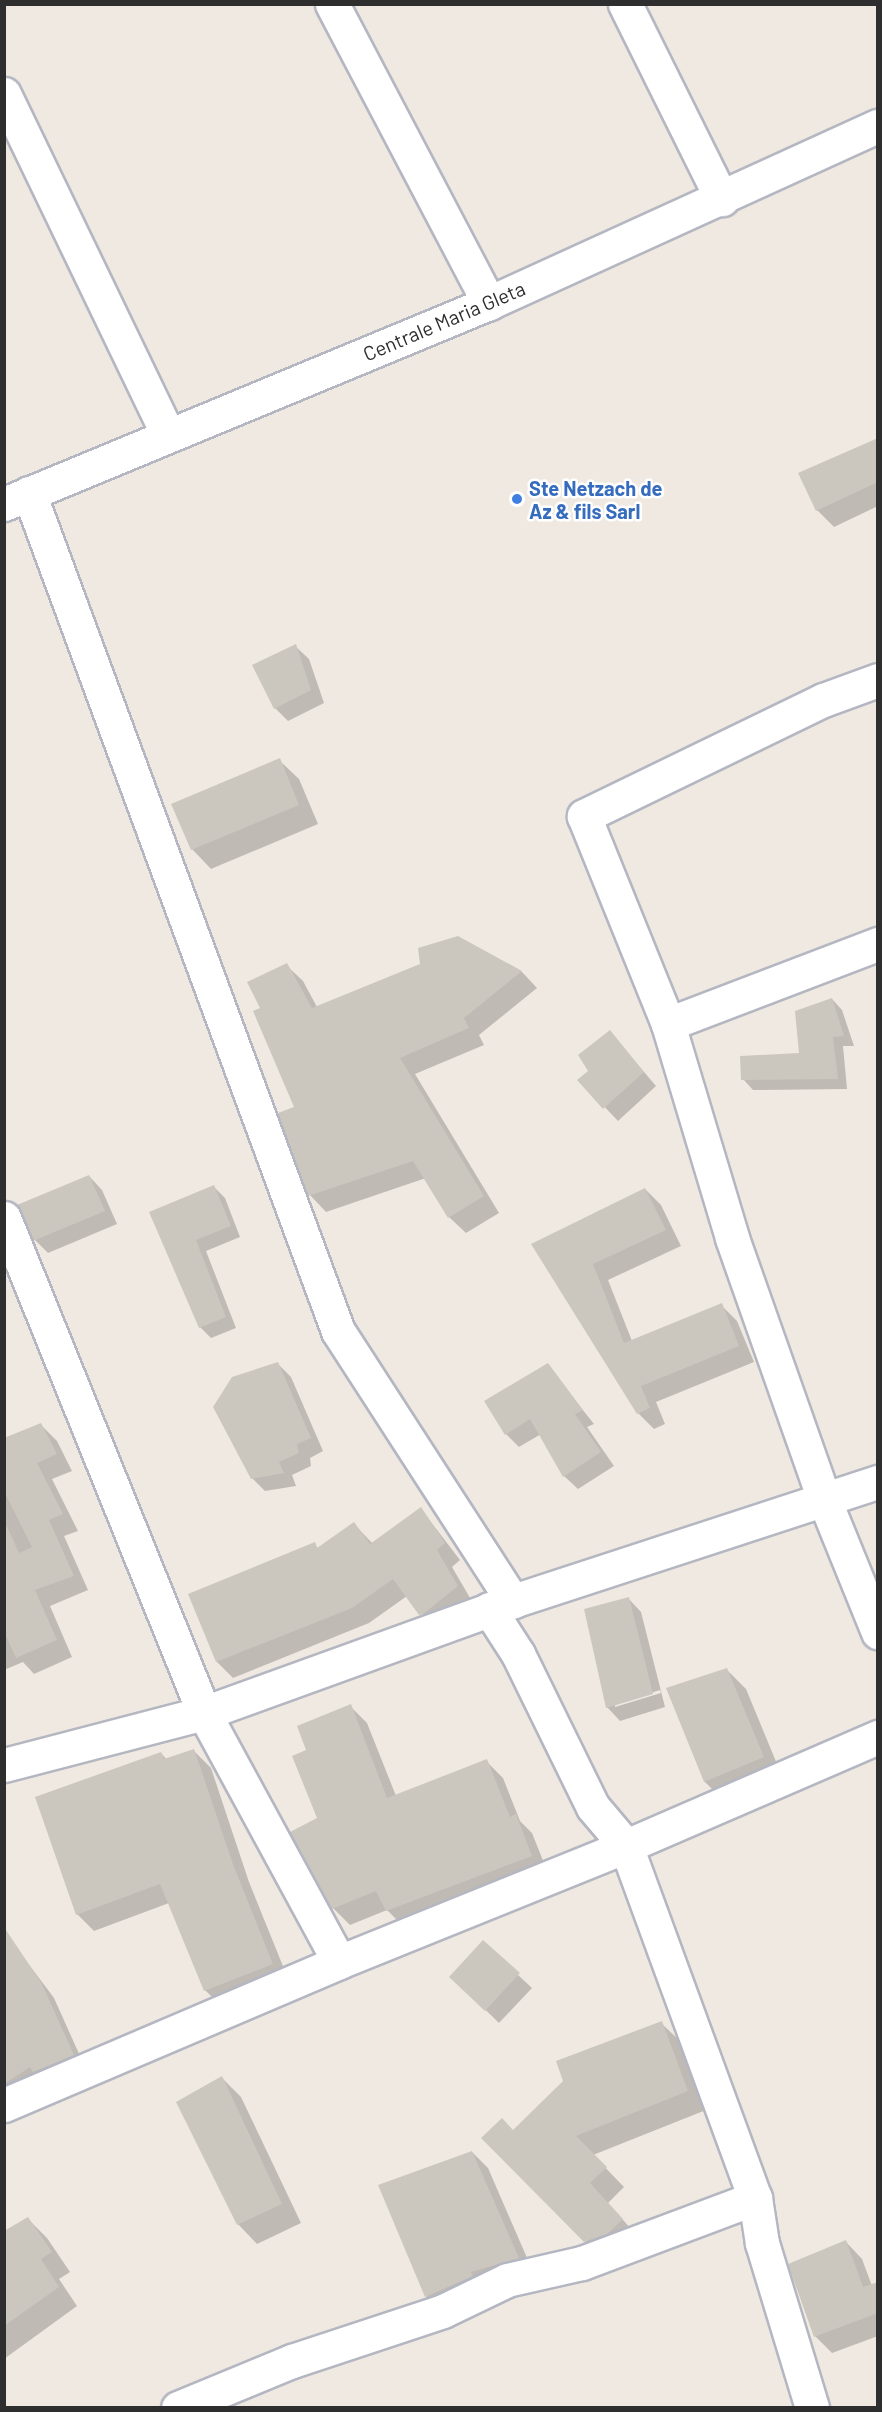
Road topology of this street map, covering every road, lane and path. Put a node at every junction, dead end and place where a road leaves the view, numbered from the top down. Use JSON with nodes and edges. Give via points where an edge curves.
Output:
{"nodes":[{"id":1,"x":332,"y":4,"type":"edge"},
{"id":2,"x":625,"y":4,"type":"edge"},
{"id":3,"x":4,"y":94,"type":"edge"},
{"id":4,"x":878,"y":126,"type":"edge"},
{"id":5,"x":722,"y":199,"type":"junction"},
{"id":6,"x":489,"y":303,"type":"junction"},
{"id":7,"x":168,"y":435,"type":"junction"},
{"id":8,"x":17,"y":498,"type":"edge"},
{"id":9,"x":878,"y":680,"type":"edge"},
{"id":10,"x":878,"y":944,"type":"edge"},
{"id":11,"x":668,"y":1024,"type":"junction"},
{"id":12,"x":4,"y":1218,"type":"edge"},
{"id":13,"x":878,"y":1482,"type":"edge"},
{"id":14,"x":824,"y":1499,"type":"junction"},
{"id":15,"x":501,"y":1605,"type":"junction"},
{"id":16,"x":878,"y":1632,"type":"edge"},
{"id":17,"x":204,"y":1713,"type":"junction"},
{"id":18,"x":878,"y":1737,"type":"edge"},
{"id":19,"x":4,"y":1765,"type":"edge"},
{"id":20,"x":626,"y":1846,"type":"junction"},
{"id":21,"x":339,"y":1962,"type":"junction"},
{"id":22,"x":4,"y":2104,"type":"edge"},
{"id":23,"x":755,"y":2198,"type":"junction"},
{"id":24,"x":178,"y":2408,"type":"edge"},
{"id":25,"x":812,"y":2408,"type":"edge"}],
"edges":[{"from":1,"to":6,"type":"street"},
{"from":2,"to":5,"type":"street"},
{"from":3,"to":7,"type":"street"},
{"from":4,"to":5,"type":"street","name":"Centrale Maria Gleta"},
{"from":5,"to":6,"type":"street","name":"Centrale Maria Gleta"},
{"from":6,"to":7,"type":"street","name":"Centrale Maria Gleta"},
{"from":7,"to":8,"type":"street","name":"Centrale Maria Gleta"},
{"from":8,"to":15,"type":"street","via":[[338,1331]]},
{"from":9,"to":11,"type":"street","via":[[823,700],[584,816]]},
{"from":10,"to":11,"type":"street"},
{"from":11,"to":14,"type":"street","via":[[732,1238]]},
{"from":12,"to":17,"type":"street"},
{"from":13,"to":14,"type":"street"},
{"from":14,"to":15,"type":"street"},
{"from":14,"to":16,"type":"street"},
{"from":15,"to":17,"type":"street"},
{"from":15,"to":20,"type":"street","via":[[518,1654],[593,1807]]},
{"from":17,"to":19,"type":"street"},
{"from":17,"to":21,"type":"street"},
{"from":18,"to":20,"type":"street"},
{"from":20,"to":21,"type":"street"},
{"from":20,"to":23,"type":"street"},
{"from":21,"to":22,"type":"street"},
{"from":23,"to":24,"type":"street","via":[[582,2263],[507,2280],[443,2311],[292,2361]]},
{"from":23,"to":25,"type":"street","via":[[762,2243]]}]}
